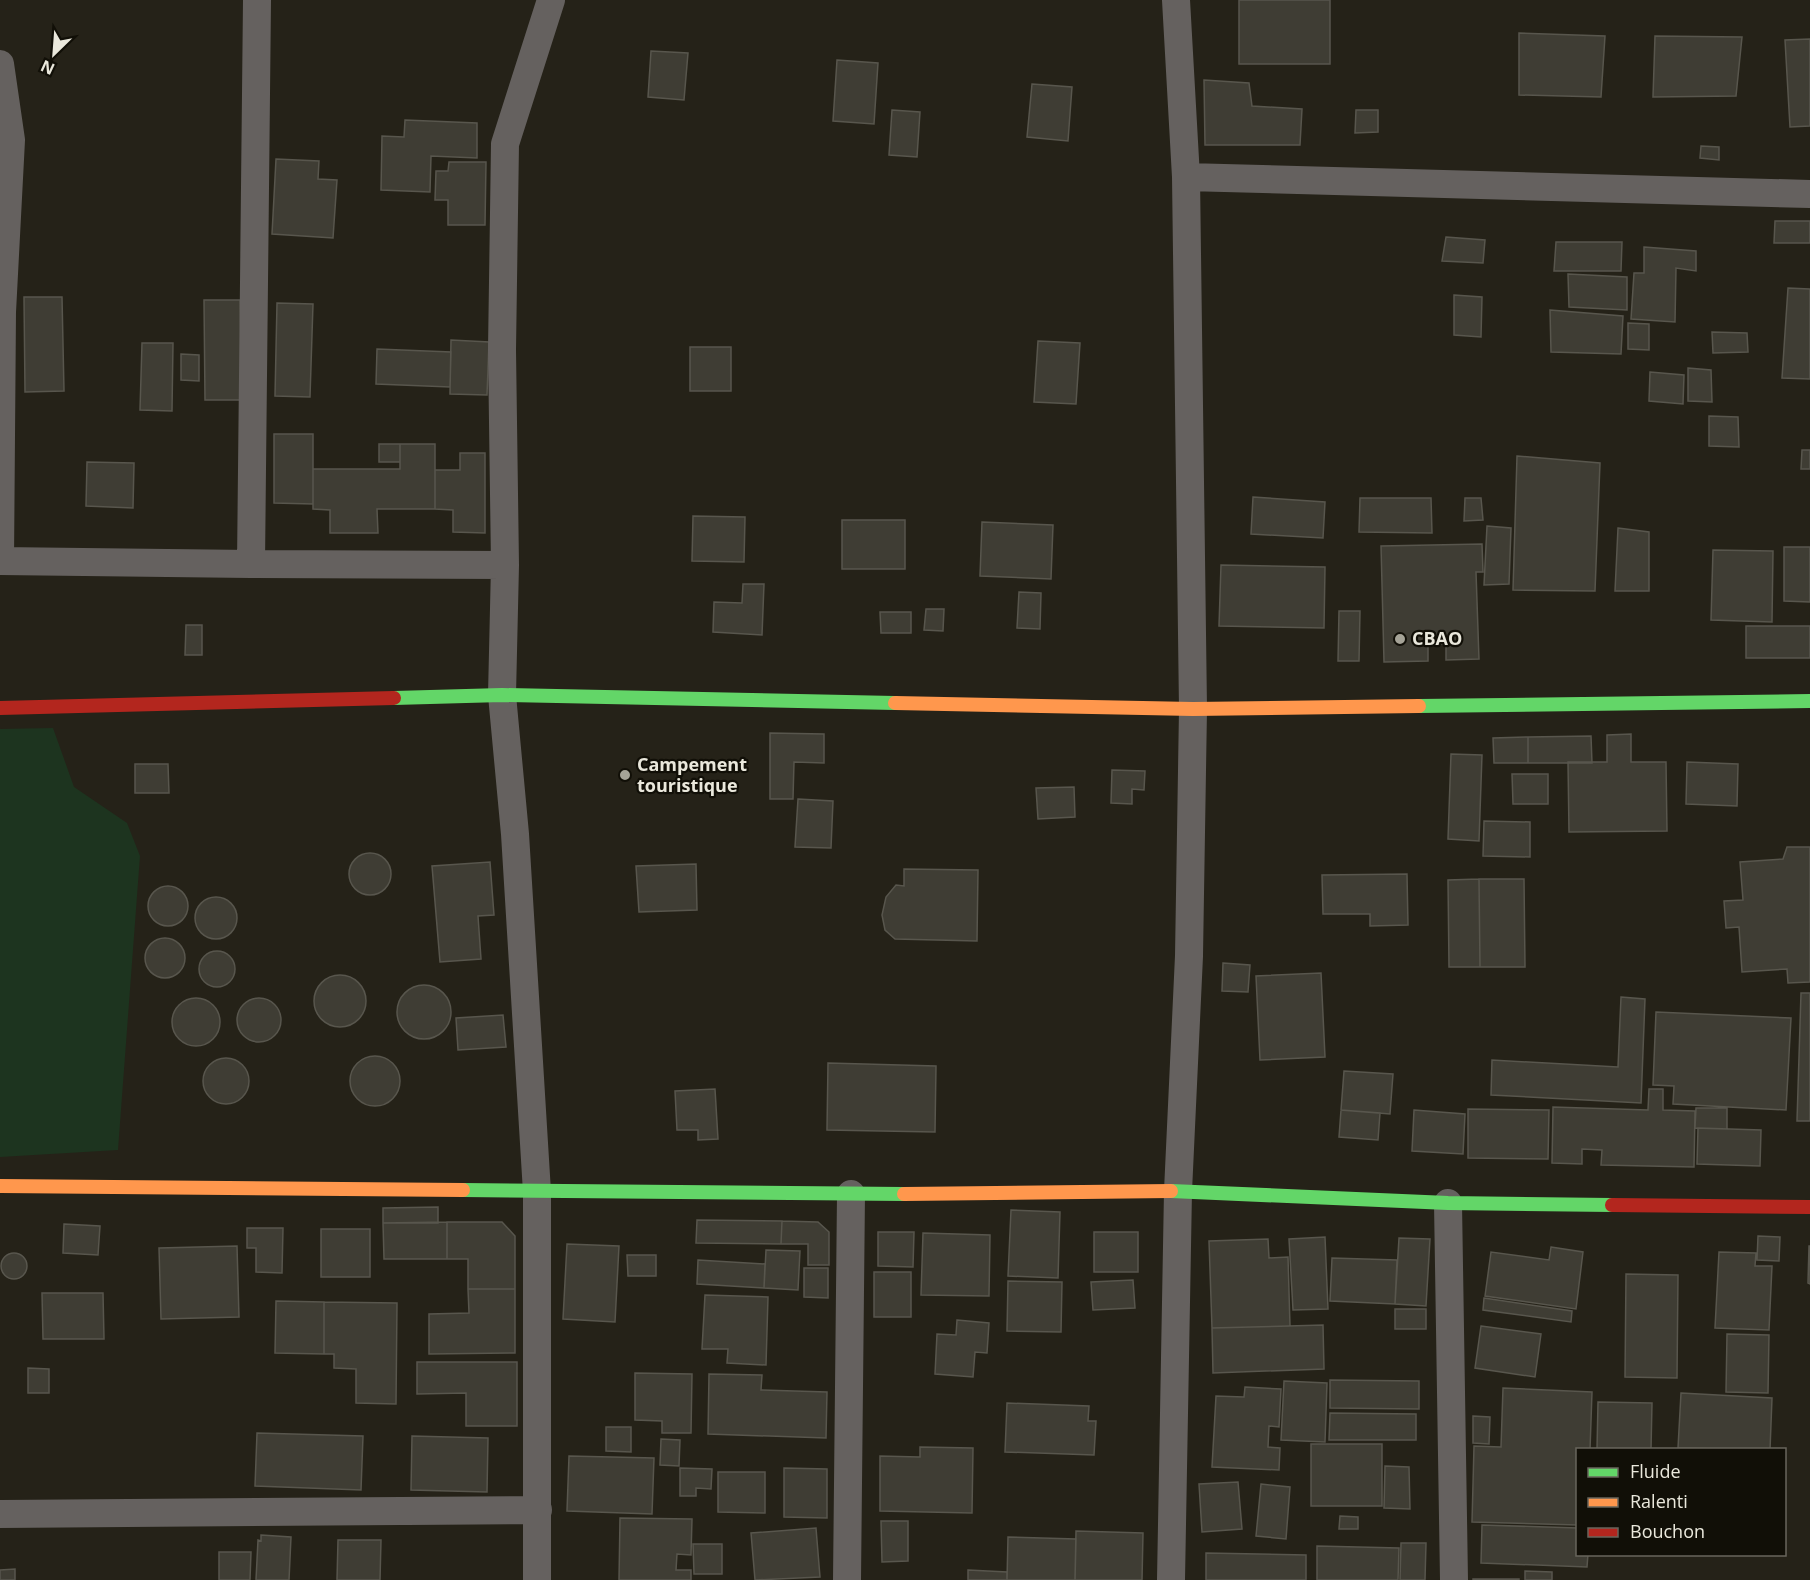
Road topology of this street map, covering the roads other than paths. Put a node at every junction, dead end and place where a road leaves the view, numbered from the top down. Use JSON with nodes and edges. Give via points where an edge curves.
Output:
{"nodes":[{"id":1,"x":257,"y":0,"type":"edge"},
{"id":2,"x":551,"y":0,"type":"edge"},
{"id":3,"x":1176,"y":0,"type":"edge"},
{"id":4,"x":0,"y":64,"type":"edge"},
{"id":5,"x":1186,"y":177,"type":"junction"},
{"id":6,"x":1810,"y":194,"type":"edge"},
{"id":7,"x":0,"y":561,"type":"edge"},
{"id":8,"x":251,"y":564,"type":"junction"},
{"id":9,"x":505,"y":565,"type":"junction"},
{"id":10,"x":502,"y":695,"type":"junction"},
{"id":11,"x":1810,"y":701,"type":"edge"},
{"id":12,"x":0,"y":708,"type":"edge"},
{"id":13,"x":1193,"y":709,"type":"junction"},
{"id":14,"x":0,"y":1186,"type":"edge"},
{"id":15,"x":1178,"y":1191,"type":"junction"},
{"id":16,"x":537,"y":1192,"type":"junction"},
{"id":17,"x":851,"y":1194,"type":"junction"},
{"id":18,"x":1448,"y":1203,"type":"junction"},
{"id":19,"x":1810,"y":1207,"type":"edge"},
{"id":20,"x":538,"y":1510,"type":"junction"},
{"id":21,"x":0,"y":1514,"type":"edge"},
{"id":22,"x":537,"y":1580,"type":"edge"},
{"id":23,"x":847,"y":1580,"type":"edge"},
{"id":24,"x":1171,"y":1580,"type":"edge"},
{"id":25,"x":1454,"y":1580,"type":"edge"}],
"edges":[{"from":1,"to":8,"type":"street"},
{"from":2,"to":9,"type":"street","via":[[505,144]]},
{"from":3,"to":5,"type":"street"},
{"from":4,"to":7,"type":"street","via":[[11,140],[2,312]]},
{"from":5,"to":6,"type":"street"},
{"from":5,"to":13,"type":"street"},
{"from":7,"to":8,"type":"street"},
{"from":8,"to":9,"type":"street"},
{"from":9,"to":10,"type":"street"},
{"from":10,"to":12,"type":"street"},
{"from":10,"to":13,"type":"street"},
{"from":10,"to":16,"type":"street","via":[[515,834]]},
{"from":11,"to":13,"type":"street"},
{"from":13,"to":15,"type":"street","via":[[1189,956]]},
{"from":14,"to":16,"type":"street"},
{"from":15,"to":17,"type":"street"},
{"from":15,"to":18,"type":"street"},
{"from":15,"to":24,"type":"street"},
{"from":16,"to":17,"type":"street"},
{"from":16,"to":20,"type":"street"},
{"from":17,"to":23,"type":"street"},
{"from":18,"to":19,"type":"street"},
{"from":18,"to":25,"type":"street"},
{"from":20,"to":21,"type":"street"},
{"from":20,"to":22,"type":"street"}]}
